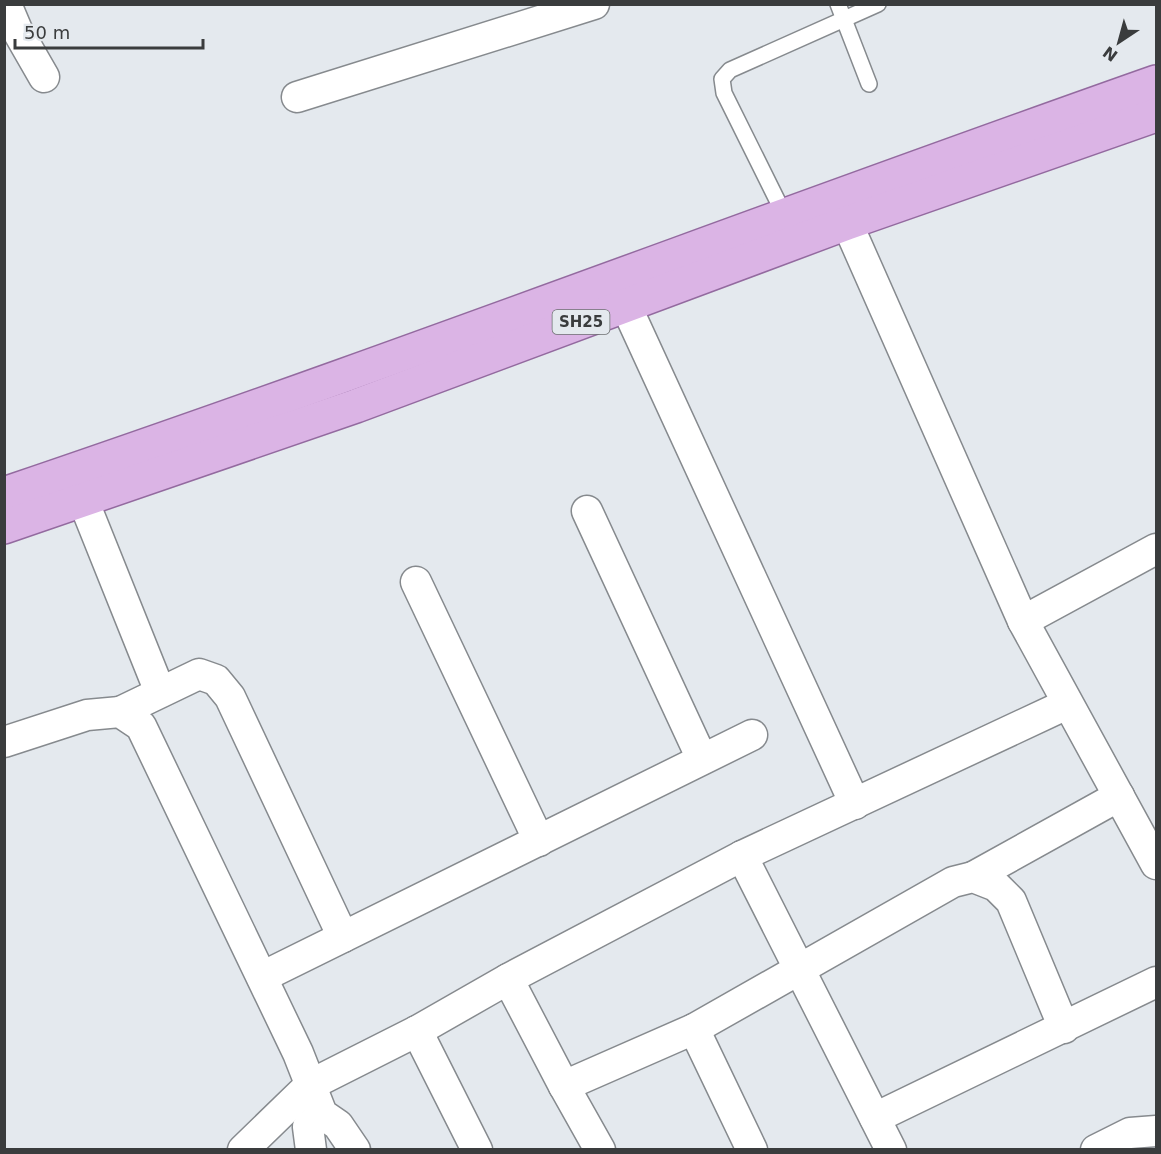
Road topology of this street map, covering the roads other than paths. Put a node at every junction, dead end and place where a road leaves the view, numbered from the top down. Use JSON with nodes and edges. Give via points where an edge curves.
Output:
{"nodes":[{"id":1,"x":6,"y":4,"type":"edge"},
{"id":2,"x":594,"y":4,"type":"edge"},
{"id":3,"x":878,"y":4,"type":"edge"},
{"id":4,"x":841,"y":11,"type":"edge"},
{"id":5,"x":44,"y":77,"type":"dead end"},
{"id":6,"x":1156,"y":81,"type":"edge"},
{"id":7,"x":869,"y":84,"type":"dead end"},
{"id":8,"x":297,"y":97,"type":"dead end"},
{"id":9,"x":1156,"y":115,"type":"edge"},
{"id":10,"x":784,"y":214,"type":"junction"},
{"id":11,"x":847,"y":224,"type":"junction"},
{"id":12,"x":626,"y":306,"type":"junction"},
{"id":13,"x":210,"y":440,"type":"junction"},
{"id":14,"x":4,"y":494,"type":"edge"},
{"id":15,"x":83,"y":501,"type":"junction"},
{"id":16,"x":586,"y":511,"type":"dead end"},
{"id":17,"x":4,"y":527,"type":"edge"},
{"id":18,"x":1156,"y":549,"type":"edge"},
{"id":19,"x":416,"y":582,"type":"dead end"},
{"id":20,"x":1023,"y":621,"type":"junction"},
{"id":21,"x":160,"y":692,"type":"junction"},
{"id":22,"x":1067,"y":704,"type":"junction"},
{"id":23,"x":120,"y":712,"type":"junction"},
{"id":24,"x":752,"y":735,"type":"dead end"},
{"id":25,"x":4,"y":742,"type":"edge"},
{"id":26,"x":702,"y":759,"type":"junction"},
{"id":27,"x":1119,"y":796,"type":"junction"},
{"id":28,"x":855,"y":804,"type":"junction"},
{"id":29,"x":539,"y":840,"type":"junction"},
{"id":30,"x":742,"y":856,"type":"junction"},
{"id":31,"x":1156,"y":864,"type":"edge"},
{"id":32,"x":973,"y":877,"type":"junction"},
{"id":33,"x":343,"y":937,"type":"junction"},
{"id":34,"x":799,"y":969,"type":"junction"},
{"id":35,"x":262,"y":977,"type":"junction"},
{"id":36,"x":508,"y":979,"type":"junction"},
{"id":37,"x":1156,"y":982,"type":"edge"},
{"id":38,"x":1064,"y":1028,"type":"junction"},
{"id":39,"x":694,"y":1029,"type":"junction"},
{"id":40,"x":417,"y":1031,"type":"junction"},
{"id":41,"x":310,"y":1085,"type":"junction"},
{"id":42,"x":564,"y":1086,"type":"junction"},
{"id":43,"x":322,"y":1114,"type":"junction"},
{"id":44,"x":875,"y":1118,"type":"junction"},
{"id":45,"x":1156,"y":1131,"type":"edge"},
{"id":46,"x":243,"y":1149,"type":"edge"},
{"id":47,"x":311,"y":1149,"type":"edge"},
{"id":48,"x":355,"y":1149,"type":"edge"},
{"id":49,"x":477,"y":1149,"type":"edge"},
{"id":50,"x":600,"y":1149,"type":"edge"},
{"id":51,"x":752,"y":1149,"type":"edge"},
{"id":52,"x":891,"y":1149,"type":"edge"},
{"id":53,"x":1096,"y":1149,"type":"edge"}],
"edges":[{"from":1,"to":5,"type":"street"},
{"from":2,"to":8,"type":"street"},
{"from":3,"to":4,"type":"lane"},
{"from":4,"to":7,"type":"lane"},
{"from":4,"to":10,"type":"lane","via":[[730,70],[722,79],[724,93]]},
{"from":6,"to":10,"type":"main road","number":"SH25"},
{"from":9,"to":11,"type":"main road","number":"SH25"},
{"from":10,"to":13,"type":"main road","number":"SH25"},
{"from":11,"to":12,"type":"main road","number":"SH25"},
{"from":11,"to":20,"type":"street"},
{"from":12,"to":13,"type":"main road","number":"SH25","via":[[356,406]]},
{"from":12,"to":28,"type":"street"},
{"from":13,"to":14,"type":"main road","number":"SH25"},
{"from":13,"to":15,"type":"main road","number":"SH25"},
{"from":15,"to":17,"type":"main road","number":"SH25"},
{"from":15,"to":21,"type":"street"},
{"from":16,"to":26,"type":"street"},
{"from":18,"to":20,"type":"street"},
{"from":19,"to":29,"type":"street"},
{"from":20,"to":22,"type":"street"},
{"from":21,"to":23,"type":"street"},
{"from":21,"to":33,"type":"street","via":[[199,674],[216,680],[230,697]]},
{"from":22,"to":27,"type":"street"},
{"from":22,"to":28,"type":"street"},
{"from":23,"to":25,"type":"street","via":[[87,715]]},
{"from":23,"to":35,"type":"street","via":[[141,726],[156,753]]},
{"from":24,"to":26,"type":"street"},
{"from":26,"to":29,"type":"street"},
{"from":27,"to":31,"type":"street"},
{"from":27,"to":32,"type":"street"},
{"from":28,"to":30,"type":"street"},
{"from":29,"to":33,"type":"street"},
{"from":30,"to":34,"type":"street"},
{"from":30,"to":36,"type":"street"},
{"from":32,"to":34,"type":"street","via":[[952,882]]},
{"from":32,"to":38,"type":"street","via":[[996,886],[1011,901]]},
{"from":33,"to":35,"type":"street"},
{"from":34,"to":39,"type":"street"},
{"from":34,"to":44,"type":"street"},
{"from":35,"to":41,"type":"street"},
{"from":36,"to":40,"type":"street"},
{"from":36,"to":42,"type":"street"},
{"from":37,"to":38,"type":"street"},
{"from":38,"to":44,"type":"street"},
{"from":39,"to":42,"type":"street"},
{"from":39,"to":51,"type":"street"},
{"from":40,"to":41,"type":"street"},
{"from":40,"to":49,"type":"street"},
{"from":41,"to":43,"type":"street"},
{"from":41,"to":46,"type":"street"},
{"from":42,"to":50,"type":"street"},
{"from":43,"to":47,"type":"street","via":[[308,1127]]},
{"from":43,"to":48,"type":"street","via":[[338,1125]]},
{"from":44,"to":52,"type":"street"},
{"from":45,"to":53,"type":"street","via":[[1130,1133]]}]}
